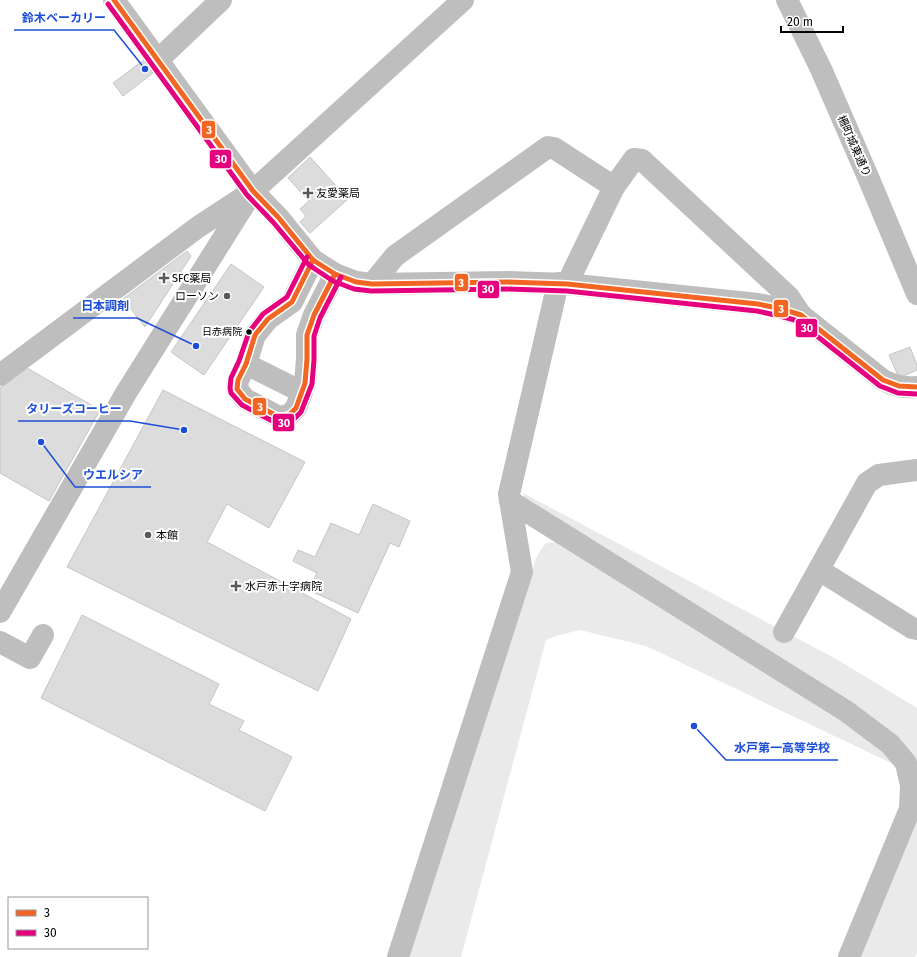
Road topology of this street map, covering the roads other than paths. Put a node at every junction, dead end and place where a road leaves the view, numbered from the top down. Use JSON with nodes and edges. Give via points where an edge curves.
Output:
{"nodes":[{"id":1,"x":114,"y":0,"type":"edge"},
{"id":2,"x":221,"y":0,"type":"edge"},
{"id":3,"x":463,"y":0,"type":"edge"},
{"id":4,"x":787,"y":0,"type":"edge"},
{"id":5,"x":158,"y":60,"type":"junction"},
{"id":6,"x":614,"y":187,"type":"junction"},
{"id":7,"x":253,"y":191,"type":"junction"},
{"id":8,"x":313,"y":260,"type":"junction"},
{"id":9,"x":335,"y":274,"type":"junction"},
{"id":10,"x":372,"y":284,"type":"junction"},
{"id":11,"x":563,"y":284,"type":"junction"},
{"id":12,"x":917,"y":294,"type":"edge"},
{"id":13,"x":801,"y":315,"type":"junction"},
{"id":14,"x":246,"y":364,"type":"junction"},
{"id":15,"x":0,"y":375,"type":"edge"},
{"id":16,"x":917,"y":387,"type":"edge"},
{"id":17,"x":302,"y":392,"type":"junction"},
{"id":18,"x":917,"y":470,"type":"edge"},
{"id":19,"x":510,"y":501,"type":"junction"},
{"id":20,"x":819,"y":570,"type":"junction"},
{"id":21,"x":0,"y":612,"type":"edge"},
{"id":22,"x":917,"y":629,"type":"edge"},
{"id":23,"x":784,"y":632,"type":"dead end"},
{"id":24,"x":43,"y":635,"type":"dead end"},
{"id":25,"x":0,"y":642,"type":"edge"},
{"id":26,"x":398,"y":957,"type":"edge"},
{"id":27,"x":849,"y":957,"type":"edge"}],
"edges":[{"from":1,"to":5,"type":"street"},
{"from":2,"to":5,"type":"street"},
{"from":3,"to":7,"type":"street"},
{"from":4,"to":12,"type":"street","name":"柵町城東通り","via":[[824,76]]},
{"from":5,"to":7,"type":"street"},
{"from":6,"to":10,"type":"street","via":[[554,148],[548,147],[395,256]]},
{"from":6,"to":11,"type":"street"},
{"from":6,"to":13,"type":"street","via":[[634,159],[642,160],[789,297]]},
{"from":7,"to":8,"type":"street"},
{"from":7,"to":15,"type":"street","via":[[198,227]]},
{"from":7,"to":21,"type":"street","via":[[126,393]]},
{"from":8,"to":9,"type":"street"},
{"from":8,"to":14,"type":"street","via":[[292,302],[268,319],[255,334]]},
{"from":9,"to":10,"type":"street","via":[[356,282]]},
{"from":9,"to":17,"type":"street","via":[[307,335],[305,383]]},
{"from":10,"to":11,"type":"street"},
{"from":11,"to":13,"type":"street","via":[[758,304],[782,308]]},
{"from":11,"to":19,"type":"street","via":[[509,494]]},
{"from":13,"to":16,"type":"street","via":[[883,380],[894,386]]},
{"from":14,"to":17,"type":"street"},
{"from":14,"to":17,"type":"street","via":[[238,380],[237,389],[244,399],[278,417],[289,415],[296,408]]},
{"from":18,"to":20,"type":"street","via":[[879,476],[867,483]]},
{"from":19,"to":26,"type":"street","via":[[522,572]]},
{"from":19,"to":27,"type":"street","via":[[846,711],[890,744],[906,763],[910,785],[910,809]]},
{"from":20,"to":22,"type":"street"},
{"from":20,"to":23,"type":"street"},
{"from":24,"to":25,"type":"street","via":[[30,658]]}]}
